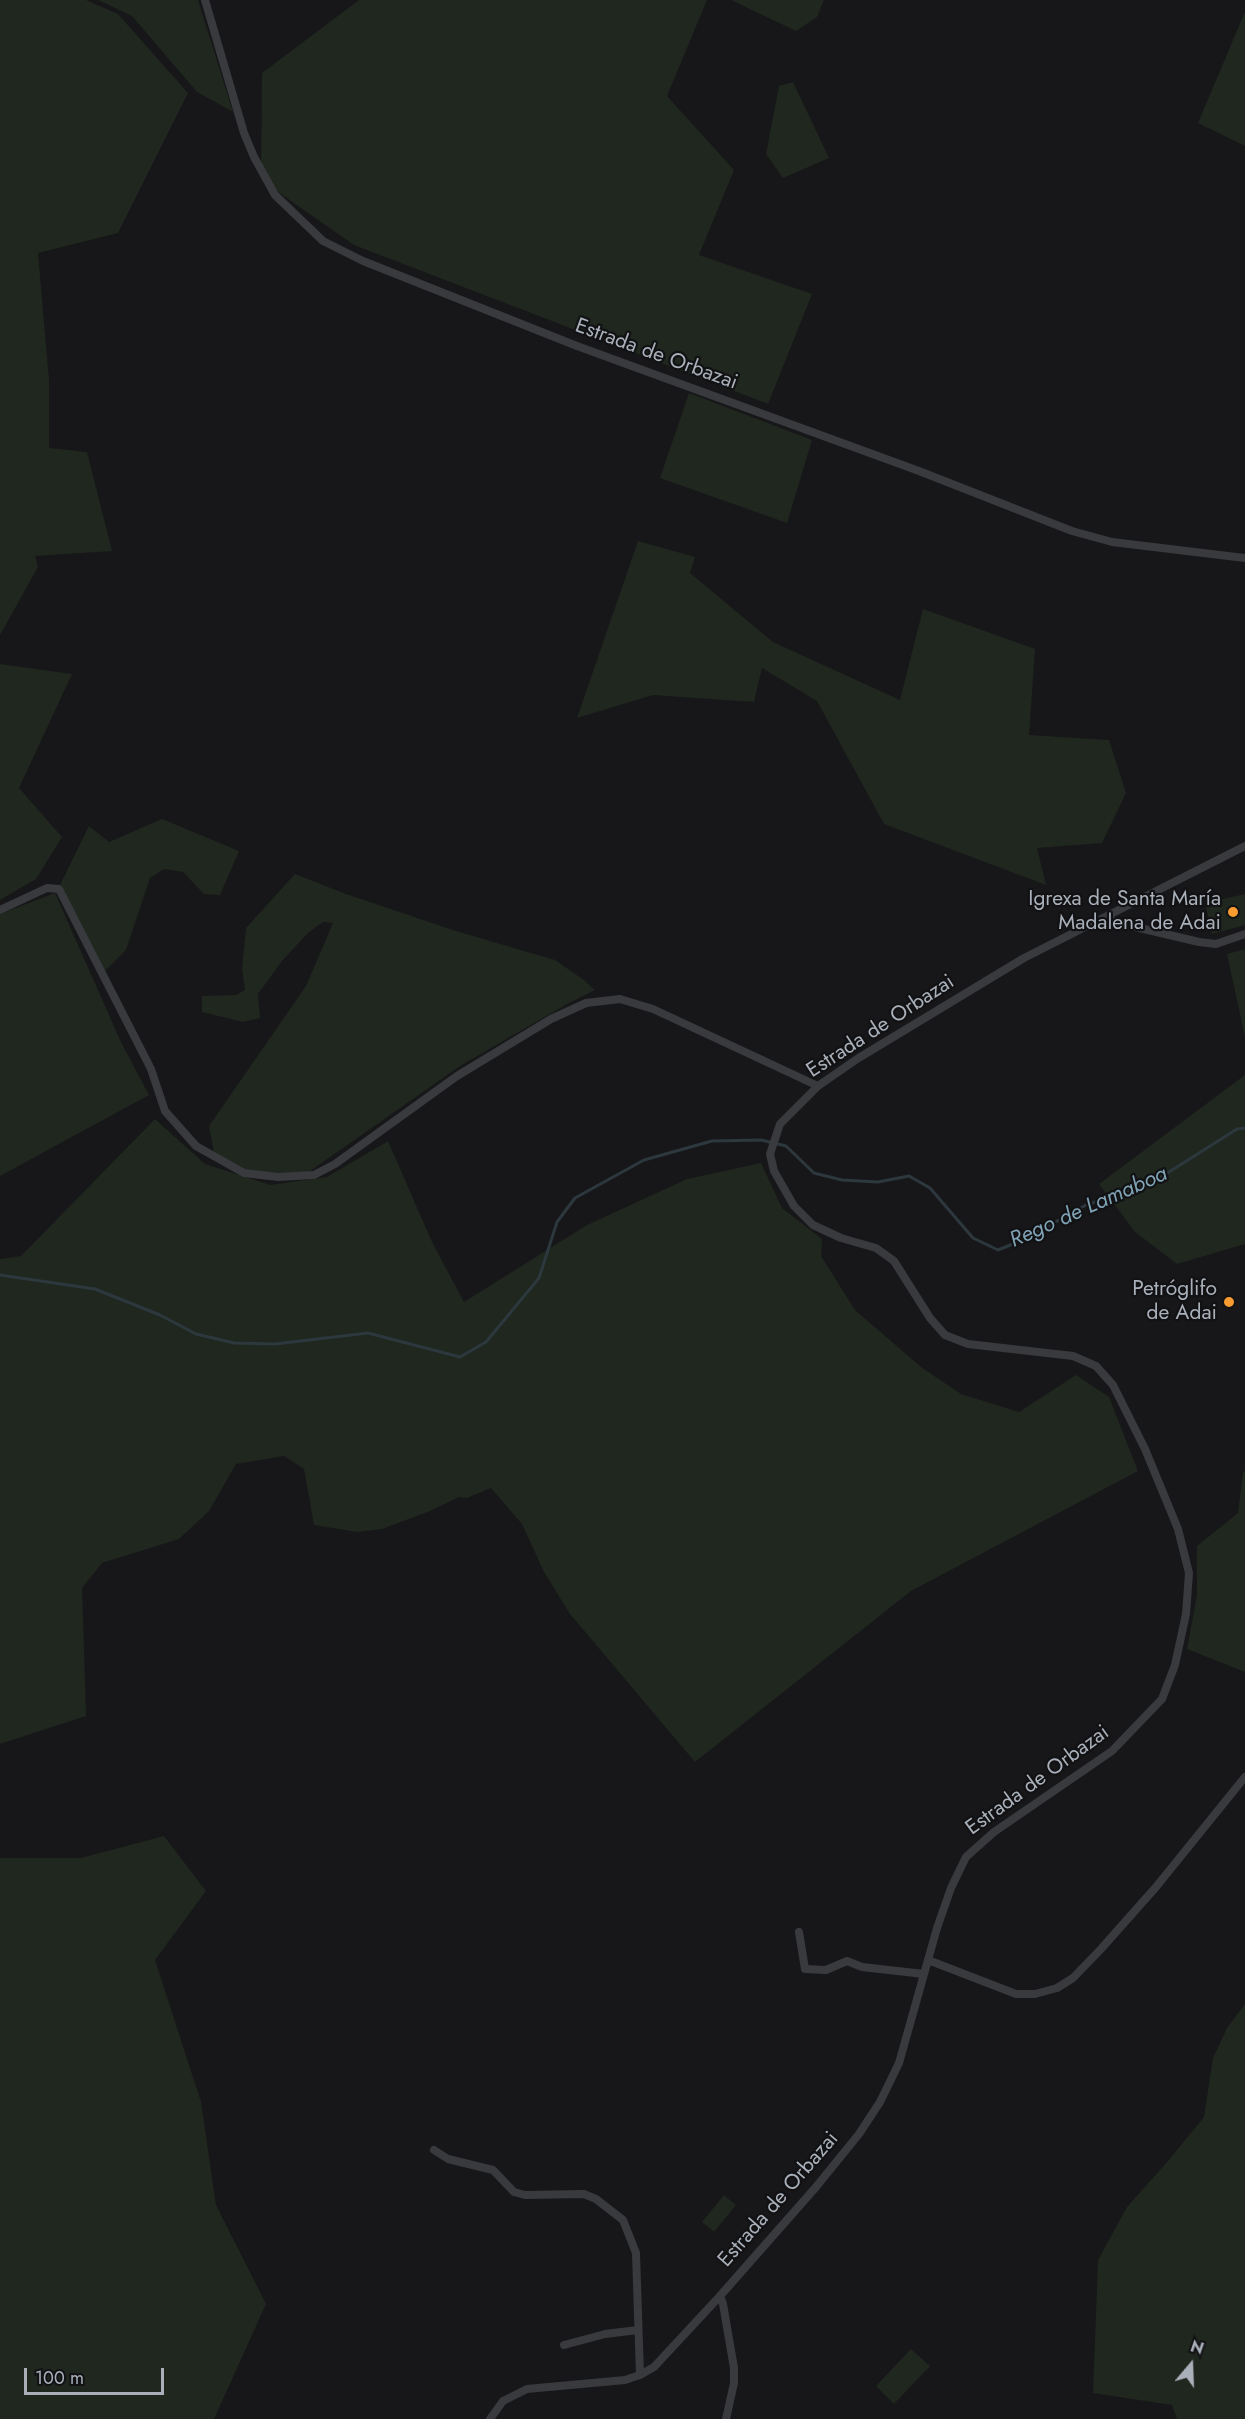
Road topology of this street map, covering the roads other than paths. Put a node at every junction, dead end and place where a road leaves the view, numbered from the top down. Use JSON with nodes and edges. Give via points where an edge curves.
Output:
{"nodes":[{"id":1,"x":205,"y":0,"type":"edge"},
{"id":2,"x":1245,"y":558,"type":"edge"},
{"id":3,"x":1245,"y":846,"type":"edge"},
{"id":4,"x":0,"y":910,"type":"edge"},
{"id":5,"x":1121,"y":910,"type":"junction"},
{"id":6,"x":1107,"y":917,"type":"junction"},
{"id":7,"x":1127,"y":925,"type":"junction"},
{"id":8,"x":1245,"y":934,"type":"edge"},
{"id":9,"x":818,"y":1086,"type":"junction"},
{"id":10,"x":1245,"y":1777,"type":"edge"},
{"id":11,"x":799,"y":1932,"type":"dead end"},
{"id":12,"x":928,"y":1960,"type":"junction"},
{"id":13,"x":924,"y":1974,"type":"junction"},
{"id":14,"x":434,"y":2150,"type":"dead end"},
{"id":15,"x":720,"y":2296,"type":"junction"},
{"id":16,"x":638,"y":2330,"type":"junction"},
{"id":17,"x":564,"y":2345,"type":"dead end"},
{"id":18,"x":640,"y":2375,"type":"junction"},
{"id":19,"x":490,"y":2419,"type":"edge"},
{"id":20,"x":726,"y":2419,"type":"edge"}],
"edges":[{"from":1,"to":2,"type":"street","name":"Estrada de Orbazai","via":[[254,157],[275,195],[323,241],[363,261],[577,346],[1072,531],[1112,542]]},
{"from":3,"to":5,"type":"street","name":"Estrada de Orbazai"},
{"from":4,"to":9,"type":"street","via":[[47,888],[59,889],[151,1069],[165,1111],[196,1146],[244,1173],[278,1177],[314,1175],[458,1076],[551,1019],[586,1003],[620,999],[653,1009]]},
{"from":5,"to":6,"type":"street","name":"Estrada de Orbazai"},
{"from":5,"to":7,"type":"street"},
{"from":6,"to":7,"type":"street"},
{"from":6,"to":9,"type":"street","name":"Estrada de Orbazai","via":[[1024,958]]},
{"from":7,"to":8,"type":"street","via":[[1216,944]]},
{"from":9,"to":12,"type":"street","name":"Estrada de Orbazai","via":[[780,1124],[770,1154],[774,1171],[794,1206],[813,1225],[876,1248],[894,1262],[945,1335],[968,1344],[1073,1356],[1096,1366],[1113,1385],[1145,1449],[1178,1529],[1189,1573],[1186,1614],[1175,1665],[1162,1699],[1112,1751],[994,1832],[966,1857],[951,1888]]},
{"from":10,"to":12,"type":"street","via":[[1101,1949],[1073,1978],[1057,1988],[1016,1994]]},
{"from":11,"to":13,"type":"street","via":[[805,1969],[826,1970],[847,1961],[862,1967]]},
{"from":12,"to":13,"type":"street","name":"Estrada de Orbazai"},
{"from":13,"to":15,"type":"street","name":"Estrada de Orbazai","via":[[899,2063],[880,2102],[816,2187]]},
{"from":14,"to":16,"type":"street","via":[[448,2159],[493,2170],[514,2192],[584,2194],[611,2209],[623,2220],[636,2253]]},
{"from":15,"to":18,"type":"street","name":"Estrada de Orbazai","via":[[654,2367]]},
{"from":15,"to":20,"type":"street","via":[[734,2368]]},
{"from":16,"to":17,"type":"street"},
{"from":16,"to":18,"type":"street"},
{"from":18,"to":19,"type":"street","name":"Estrada de Orbazai","via":[[625,2380],[527,2389],[503,2401]]}]}
